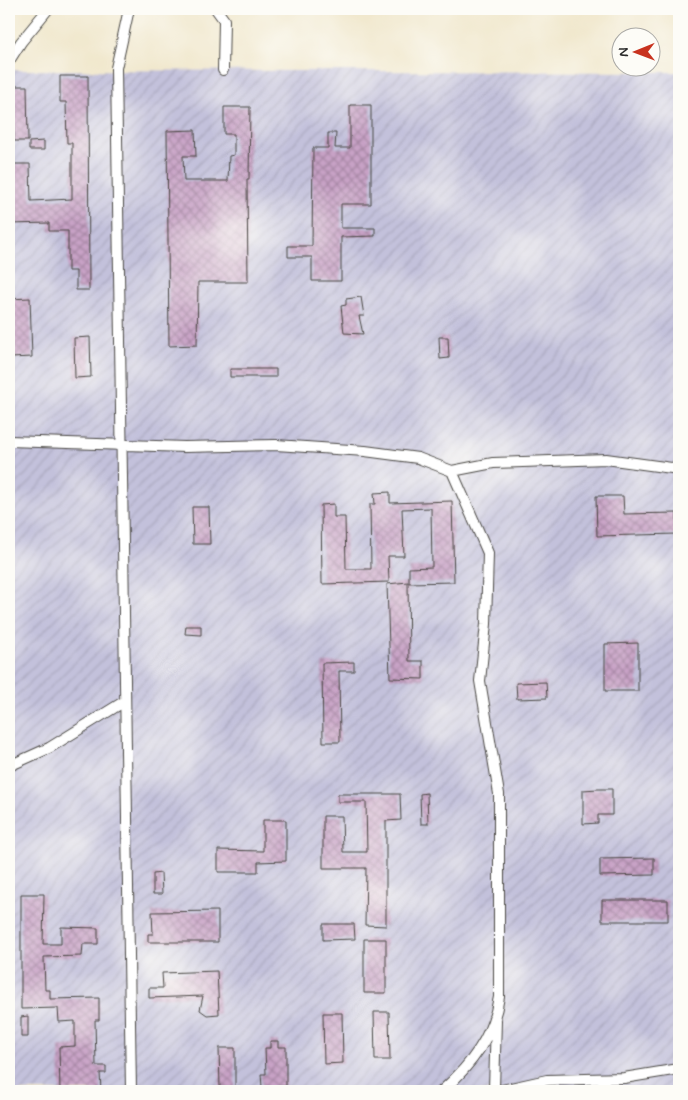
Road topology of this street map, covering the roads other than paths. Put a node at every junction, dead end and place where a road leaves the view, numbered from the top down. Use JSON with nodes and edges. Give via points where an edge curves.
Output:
{"nodes":[{"id":1,"x":48,"y":9,"type":"edge"},
{"id":2,"x":129,"y":9,"type":"edge"},
{"id":3,"x":216,"y":9,"type":"edge"},
{"id":4,"x":228,"y":9,"type":"edge"},
{"id":5,"x":224,"y":20,"type":"junction"},
{"id":6,"x":9,"y":41,"type":"edge"},
{"id":7,"x":21,"y":42,"type":"junction"},
{"id":8,"x":9,"y":61,"type":"edge"},
{"id":9,"x":223,"y":70,"type":"dead end"},
{"id":10,"x":9,"y":441,"type":"edge"},
{"id":11,"x":122,"y":445,"type":"junction"},
{"id":12,"x":679,"y":469,"type":"edge"},
{"id":13,"x":452,"y":471,"type":"junction"},
{"id":14,"x":125,"y":701,"type":"junction"},
{"id":15,"x":9,"y":766,"type":"edge"},
{"id":16,"x":496,"y":1016,"type":"junction"},
{"id":17,"x":679,"y":1069,"type":"edge"},
{"id":18,"x":131,"y":1091,"type":"edge"},
{"id":19,"x":442,"y":1091,"type":"edge"},
{"id":20,"x":495,"y":1091,"type":"edge"}],
"edges":[{"from":1,"to":7,"type":"street"},
{"from":2,"to":11,"type":"street","via":[[116,68]]},
{"from":3,"to":5,"type":"street"},
{"from":4,"to":5,"type":"street"},
{"from":5,"to":9,"type":"street"},
{"from":6,"to":7,"type":"street"},
{"from":7,"to":8,"type":"street"},
{"from":10,"to":11,"type":"street"},
{"from":11,"to":13,"type":"street","via":[[185,448],[276,446],[365,451],[418,458]]},
{"from":11,"to":14,"type":"street"},
{"from":12,"to":13,"type":"street","via":[[606,459],[494,462]]},
{"from":13,"to":16,"type":"street","via":[[488,553],[480,681],[499,794],[499,997]]},
{"from":14,"to":15,"type":"street","via":[[49,748]]},
{"from":14,"to":18,"type":"street"},
{"from":16,"to":19,"type":"street","via":[[476,1056]]},
{"from":16,"to":20,"type":"street"},
{"from":17,"to":20,"type":"street","via":[[624,1078],[547,1080]]}]}
